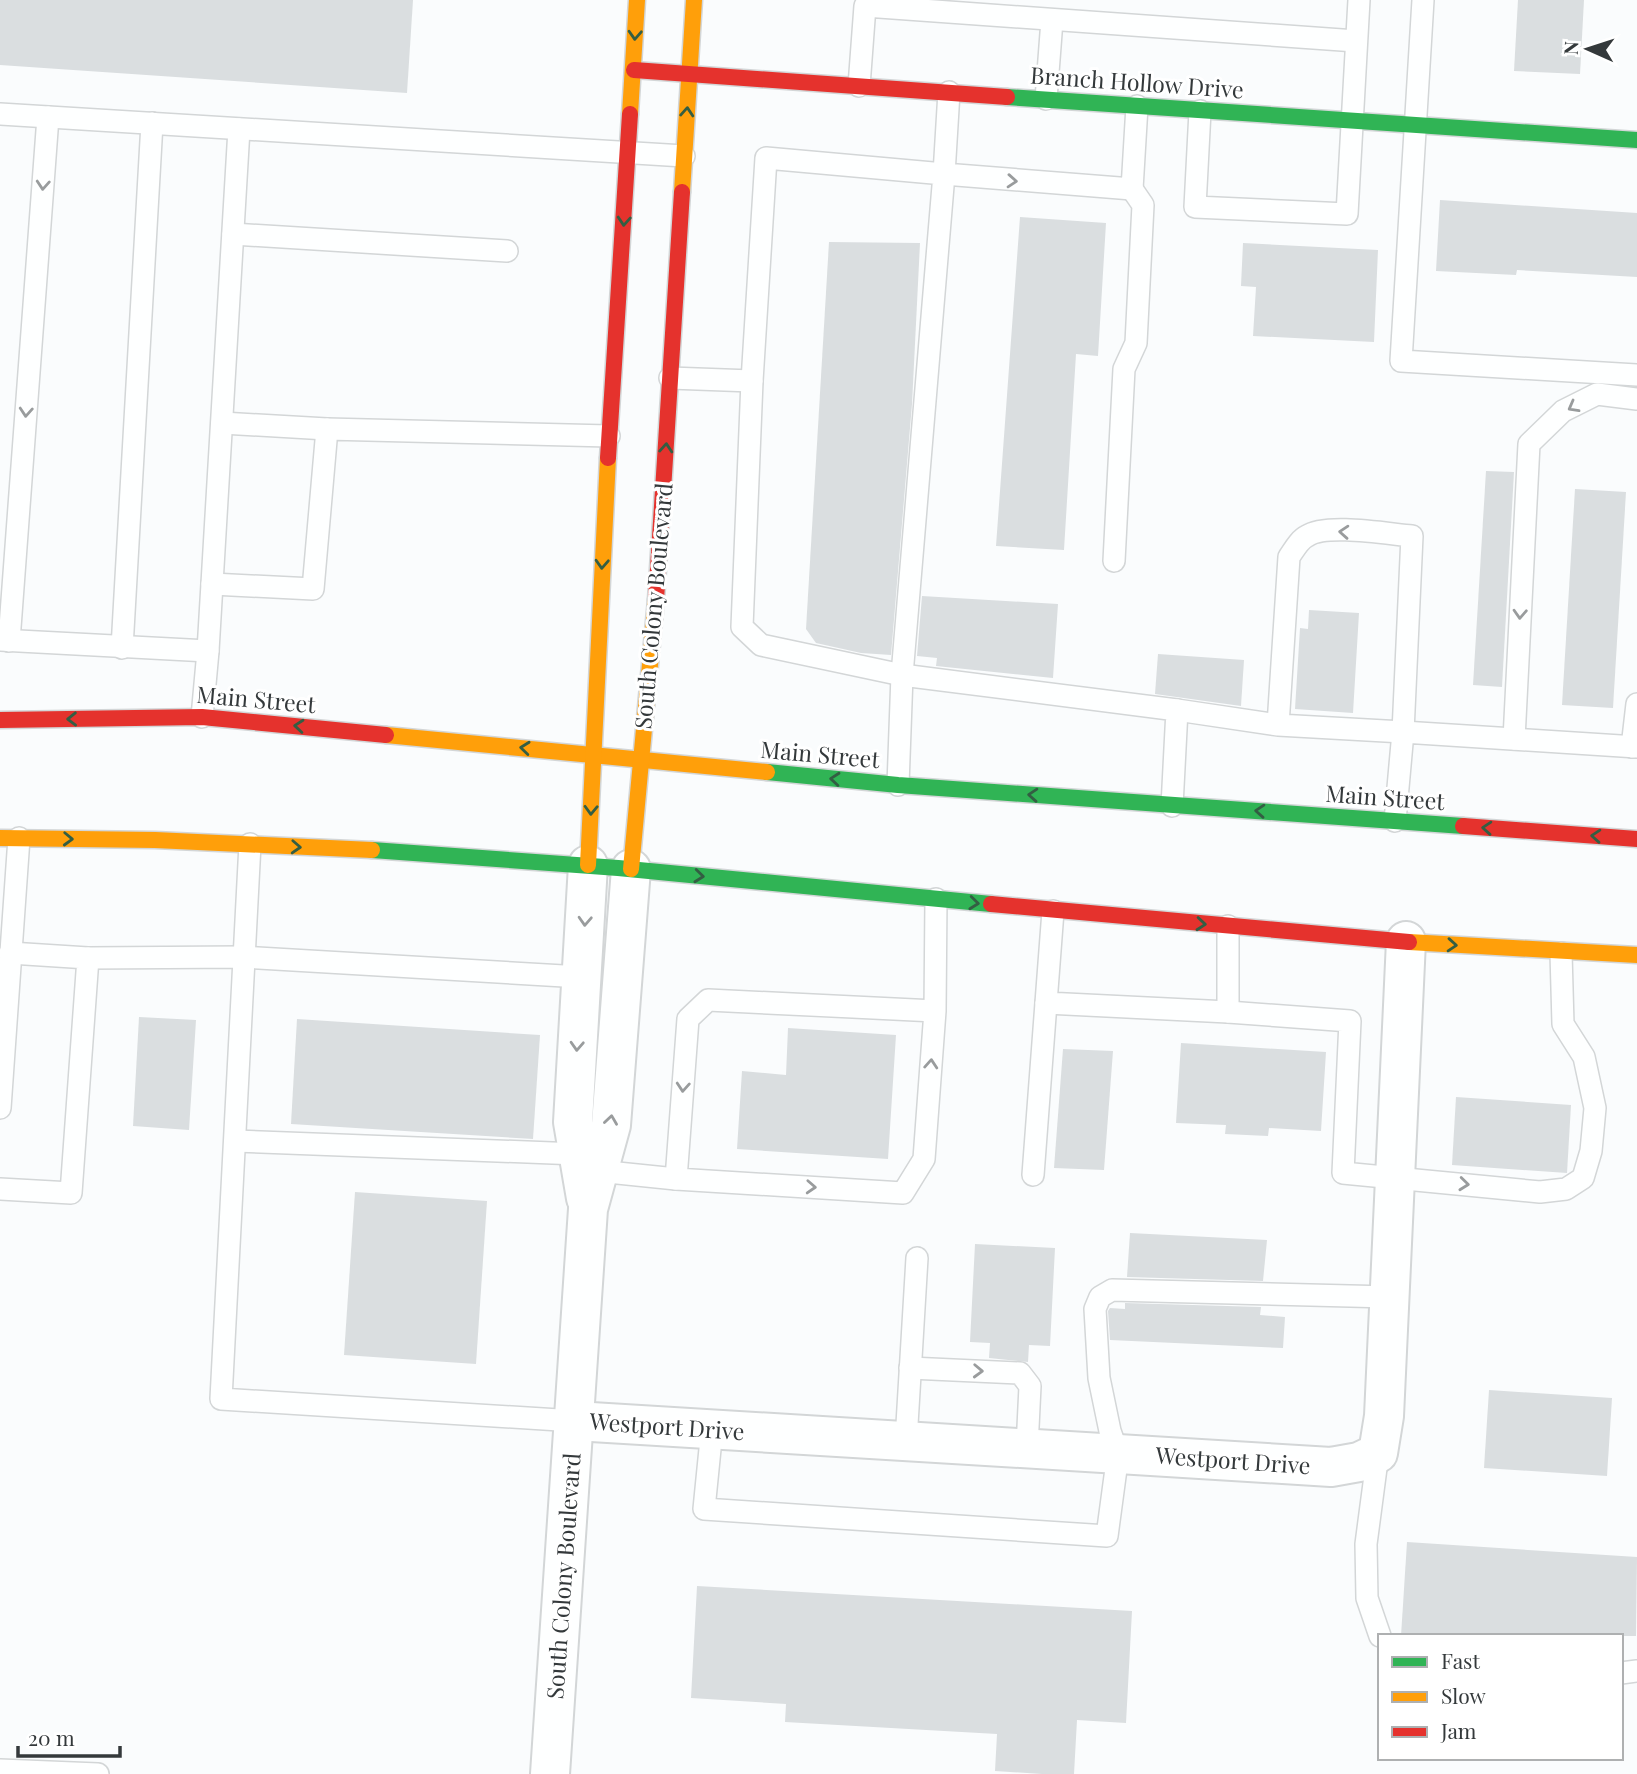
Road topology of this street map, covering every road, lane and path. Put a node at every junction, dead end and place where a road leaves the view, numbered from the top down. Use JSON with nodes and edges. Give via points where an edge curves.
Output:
{"nodes":[{"id":1,"x":637,"y":0,"type":"edge"},
{"id":2,"x":694,"y":0,"type":"edge"},
{"id":3,"x":1359,"y":0,"type":"edge"},
{"id":4,"x":1423,"y":0,"type":"edge"},
{"id":5,"x":862,"y":3,"type":"edge"},
{"id":6,"x":1052,"y":20,"type":"junction"},
{"id":7,"x":1356,"y":41,"type":"junction"},
{"id":8,"x":634,"y":70,"type":"junction"},
{"id":9,"x":690,"y":73,"type":"junction"},
{"id":10,"x":859,"y":86,"type":"junction"},
{"id":11,"x":949,"y":92,"type":"junction"},
{"id":12,"x":1046,"y":99,"type":"junction"},
{"id":13,"x":1137,"y":106,"type":"junction"},
{"id":14,"x":1200,"y":111,"type":"junction"},
{"id":15,"x":0,"y":114,"type":"edge"},
{"id":16,"x":48,"y":117,"type":"junction"},
{"id":17,"x":1352,"y":122,"type":"junction"},
{"id":18,"x":152,"y":124,"type":"junction"},
{"id":19,"x":1416,"y":127,"type":"junction"},
{"id":20,"x":239,"y":129,"type":"junction"},
{"id":21,"x":1637,"y":139,"type":"edge"},
{"id":22,"x":628,"y":153,"type":"junction"},
{"id":23,"x":684,"y":156,"type":"junction"},
{"id":24,"x":944,"y":174,"type":"junction"},
{"id":25,"x":1132,"y":189,"type":"junction"},
{"id":26,"x":233,"y":234,"type":"junction"},
{"id":27,"x":507,"y":251,"type":"dead end"},
{"id":28,"x":1637,"y":374,"type":"edge"},
{"id":29,"x":670,"y":378,"type":"junction"},
{"id":30,"x":752,"y":381,"type":"junction"},
{"id":31,"x":1637,"y":399,"type":"edge"},
{"id":32,"x":222,"y":423,"type":"junction"},
{"id":33,"x":327,"y":429,"type":"junction"},
{"id":34,"x":609,"y":436,"type":"junction"},
{"id":35,"x":1114,"y":561,"type":"dead end"},
{"id":36,"x":212,"y":584,"type":"junction"},
{"id":37,"x":5,"y":641,"type":"edge"},
{"id":38,"x":122,"y":648,"type":"junction"},
{"id":39,"x":208,"y":651,"type":"junction"},
{"id":40,"x":902,"y":675,"type":"junction"},
{"id":41,"x":1637,"y":704,"type":"edge"},
{"id":42,"x":1177,"y":710,"type":"junction"},
{"id":43,"x":202,"y":717,"type":"junction"},
{"id":44,"x":0,"y":720,"type":"edge"},
{"id":45,"x":1279,"y":725,"type":"junction"},
{"id":46,"x":1403,"y":732,"type":"junction"},
{"id":47,"x":1514,"y":739,"type":"junction"},
{"id":48,"x":1634,"y":747,"type":"edge"},
{"id":49,"x":593,"y":755,"type":"junction"},
{"id":50,"x":641,"y":760,"type":"junction"},
{"id":51,"x":898,"y":785,"type":"junction"},
{"id":52,"x":1172,"y":806,"type":"junction"},
{"id":53,"x":1395,"y":821,"type":"junction"},
{"id":54,"x":10,"y":838,"type":"edge"},
{"id":55,"x":1637,"y":839,"type":"edge"},
{"id":56,"x":250,"y":844,"type":"junction"},
{"id":57,"x":589,"y":865,"type":"junction"},
{"id":58,"x":631,"y":869,"type":"junction"},
{"id":59,"x":936,"y":899,"type":"junction"},
{"id":60,"x":1053,"y":911,"type":"junction"},
{"id":61,"x":1228,"y":926,"type":"junction"},
{"id":62,"x":1406,"y":942,"type":"junction"},
{"id":63,"x":7,"y":944,"type":"edge"},
{"id":64,"x":1561,"y":953,"type":"junction"},
{"id":65,"x":1637,"y":955,"type":"edge"},
{"id":66,"x":243,"y":957,"type":"junction"},
{"id":67,"x":88,"y":958,"type":"junction"},
{"id":68,"x":582,"y":977,"type":"junction"},
{"id":69,"x":1046,"y":1003,"type":"junction"},
{"id":70,"x":935,"y":1011,"type":"junction"},
{"id":71,"x":1228,"y":1012,"type":"junction"},
{"id":72,"x":0,"y":1108,"type":"edge"},
{"id":73,"x":235,"y":1141,"type":"junction"},
{"id":74,"x":588,"y":1163,"type":"junction"},
{"id":75,"x":1033,"y":1175,"type":"dead end"},
{"id":76,"x":1396,"y":1178,"type":"junction"},
{"id":77,"x":676,"y":1179,"type":"junction"},
{"id":78,"x":0,"y":1189,"type":"edge"},
{"id":79,"x":917,"y":1258,"type":"dead end"},
{"id":80,"x":1390,"y":1297,"type":"junction"},
{"id":81,"x":910,"y":1368,"type":"junction"},
{"id":82,"x":575,"y":1421,"type":"junction"},
{"id":83,"x":712,"y":1429,"type":"junction"},
{"id":84,"x":906,"y":1441,"type":"junction"},
{"id":85,"x":1027,"y":1448,"type":"junction"},
{"id":86,"x":1378,"y":1452,"type":"junction"},
{"id":87,"x":1118,"y":1454,"type":"junction"},
{"id":88,"x":1379,"y":1634,"type":"edge"},
{"id":89,"x":0,"y":1770,"type":"edge"},
{"id":90,"x":98,"y":1774,"type":"edge"},
{"id":91,"x":550,"y":1774,"type":"edge"}],
"edges":[{"from":1,"to":8,"type":"main road","name":"South Colony Boulevard","one_way":true},
{"from":2,"to":9,"type":"main road","name":"South Colony Boulevard"},
{"from":3,"to":7,"type":"lane"},
{"from":4,"to":19,"type":"lane"},
{"from":5,"to":6,"type":"lane"},
{"from":5,"to":10,"type":"lane"},
{"from":6,"to":7,"type":"lane"},
{"from":6,"to":12,"type":"lane"},
{"from":7,"to":17,"type":"lane"},
{"from":8,"to":9,"type":"main road","name":"Branch Hollow Drive"},
{"from":8,"to":22,"type":"main road","name":"South Colony Boulevard"},
{"from":9,"to":10,"type":"main road","name":"Branch Hollow Drive"},
{"from":23,"to":9,"type":"main road","name":"South Colony Boulevard","one_way":true},
{"from":10,"to":11,"type":"main road","name":"Branch Hollow Drive"},
{"from":11,"to":12,"type":"main road","name":"Branch Hollow Drive"},
{"from":11,"to":24,"type":"lane"},
{"from":12,"to":13,"type":"main road","name":"Branch Hollow Drive"},
{"from":13,"to":14,"type":"main road","name":"Branch Hollow Drive"},
{"from":13,"to":25,"type":"lane"},
{"from":14,"to":17,"type":"main road","name":"Branch Hollow Drive"},
{"from":14,"to":17,"type":"lane","via":[[1195,207],[1347,214]]},
{"from":15,"to":16,"type":"lane"},
{"from":16,"to":18,"type":"lane"},
{"from":16,"to":37,"type":"lane","one_way":true},
{"from":17,"to":19,"type":"main road","name":"Branch Hollow Drive"},
{"from":18,"to":20,"type":"lane"},
{"from":18,"to":38,"type":"lane"},
{"from":19,"to":21,"type":"main road","name":"Branch Hollow Drive"},
{"from":19,"to":28,"type":"lane","via":[[1401,361]]},
{"from":20,"to":22,"type":"lane"},
{"from":20,"to":26,"type":"lane"},
{"from":22,"to":23,"type":"lane"},
{"from":22,"to":34,"type":"main road","name":"South Colony Boulevard","one_way":true},
{"from":23,"to":29,"type":"main road","name":"South Colony Boulevard"},
{"from":24,"to":25,"type":"lane","one_way":true},
{"from":24,"to":30,"type":"lane","via":[[766,158]]},
{"from":24,"to":40,"type":"lane"},
{"from":25,"to":35,"type":"lane","via":[[1143,205],[1136,343],[1124,369]]},
{"from":26,"to":27,"type":"lane"},
{"from":26,"to":32,"type":"lane"},
{"from":29,"to":30,"type":"lane"},
{"from":50,"to":29,"type":"main road","name":"South Colony Boulevard","one_way":true},
{"from":30,"to":40,"type":"lane","via":[[742,627],[761,645]]},
{"from":31,"to":47,"type":"lane","one_way":true,"via":[[1597,394],[1563,411],[1529,444]]},
{"from":32,"to":33,"type":"lane"},
{"from":32,"to":36,"type":"lane"},
{"from":33,"to":34,"type":"lane"},
{"from":33,"to":36,"type":"lane","via":[[313,589]]},
{"from":34,"to":49,"type":"main road","name":"South Colony Boulevard","one_way":true},
{"from":36,"to":39,"type":"lane"},
{"from":37,"to":38,"type":"lane"},
{"from":38,"to":39,"type":"lane"},
{"from":39,"to":43,"type":"lane"},
{"from":40,"to":42,"type":"lane"},
{"from":40,"to":51,"type":"lane"},
{"from":41,"to":48,"type":"lane"},
{"from":42,"to":45,"type":"lane"},
{"from":42,"to":52,"type":"lane"},
{"from":43,"to":44,"type":"main road","name":"Main Street","one_way":true},
{"from":49,"to":43,"type":"main road","name":"Main Street","one_way":true},
{"from":45,"to":46,"type":"lane"},
{"from":46,"to":45,"type":"lane","one_way":true,"via":[[1412,536],[1324,530],[1308,535],[1289,557]]},
{"from":46,"to":47,"type":"lane"},
{"from":46,"to":53,"type":"lane"},
{"from":47,"to":48,"type":"lane"},
{"from":49,"to":50,"type":"main road","name":"Main Street"},
{"from":49,"to":57,"type":"main road","name":"South Colony Boulevard","one_way":true},
{"from":51,"to":50,"type":"main road","name":"Main Street","one_way":true},
{"from":50,"to":58,"type":"main road","name":"South Colony Boulevard"},
{"from":52,"to":51,"type":"main road","name":"Main Street","one_way":true},
{"from":53,"to":52,"type":"main road","name":"Main Street","one_way":true},
{"from":55,"to":53,"type":"main road","name":"Main Street","one_way":true},
{"from":54,"to":56,"type":"main road","one_way":true},
{"from":54,"to":63,"type":"lane"},
{"from":56,"to":57,"type":"main road","one_way":true},
{"from":56,"to":66,"type":"lane"},
{"from":57,"to":58,"type":"main road"},
{"from":57,"to":68,"type":"street","name":"South Colony Boulevard","one_way":true},
{"from":58,"to":59,"type":"main road","one_way":true},
{"from":74,"to":58,"type":"street","name":"South Colony Boulevard","one_way":true,"via":[[611,1125]]},
{"from":59,"to":60,"type":"main road","one_way":true},
{"from":59,"to":70,"type":"lane"},
{"from":60,"to":61,"type":"main road","one_way":true},
{"from":60,"to":69,"type":"lane"},
{"from":61,"to":62,"type":"main road"},
{"from":61,"to":71,"type":"lane"},
{"from":62,"to":64,"type":"main road","one_way":true},
{"from":62,"to":76,"type":"street"},
{"from":63,"to":67,"type":"lane"},
{"from":63,"to":72,"type":"lane"},
{"from":64,"to":65,"type":"main road"},
{"from":76,"to":64,"type":"lane","one_way":true,"via":[[1540,1192],[1566,1189],[1583,1178],[1595,1108],[1584,1057],[1563,1024]]},
{"from":66,"to":67,"type":"lane"},
{"from":66,"to":68,"type":"lane"},
{"from":66,"to":73,"type":"lane"},
{"from":67,"to":78,"type":"lane","via":[[71,1193]]},
{"from":68,"to":74,"type":"street","name":"South Colony Boulevard","one_way":true,"via":[[573,1122]]},
{"from":69,"to":71,"type":"lane"},
{"from":69,"to":75,"type":"lane"},
{"from":70,"to":77,"type":"lane","one_way":true,"via":[[708,1000],[688,1019]]},
{"from":77,"to":70,"type":"lane","one_way":true,"via":[[903,1193],[924,1159]]},
{"from":71,"to":76,"type":"lane","via":[[1350,1021],[1343,1173]]},
{"from":73,"to":74,"type":"lane"},
{"from":73,"to":82,"type":"lane","via":[[220,1399]]},
{"from":74,"to":77,"type":"lane"},
{"from":74,"to":82,"type":"street","name":"South Colony Boulevard"},
{"from":76,"to":80,"type":"street"},
{"from":79,"to":81,"type":"lane"},
{"from":80,"to":86,"type":"street"},
{"from":80,"to":87,"type":"lane","via":[[1112,1290],[1100,1297],[1095,1324],[1099,1378]]},
{"from":81,"to":84,"type":"lane"},
{"from":81,"to":85,"type":"lane","one_way":true,"via":[[1020,1373],[1026,1377],[1030,1386]]},
{"from":82,"to":83,"type":"street","name":"Westport Drive"},
{"from":82,"to":91,"type":"street","name":"South Colony Boulevard"},
{"from":83,"to":84,"type":"street","name":"Westport Drive"},
{"from":83,"to":87,"type":"lane","via":[[704,1509],[1107,1536]]},
{"from":84,"to":85,"type":"street","name":"Westport Drive"},
{"from":85,"to":87,"type":"street","name":"Westport Drive"},
{"from":86,"to":87,"type":"street","name":"Westport Drive","via":[[1359,1462],[1331,1467]]},
{"from":86,"to":88,"type":"lane","via":[[1366,1558],[1367,1598]]},
{"from":89,"to":90,"type":"lane"}]}
